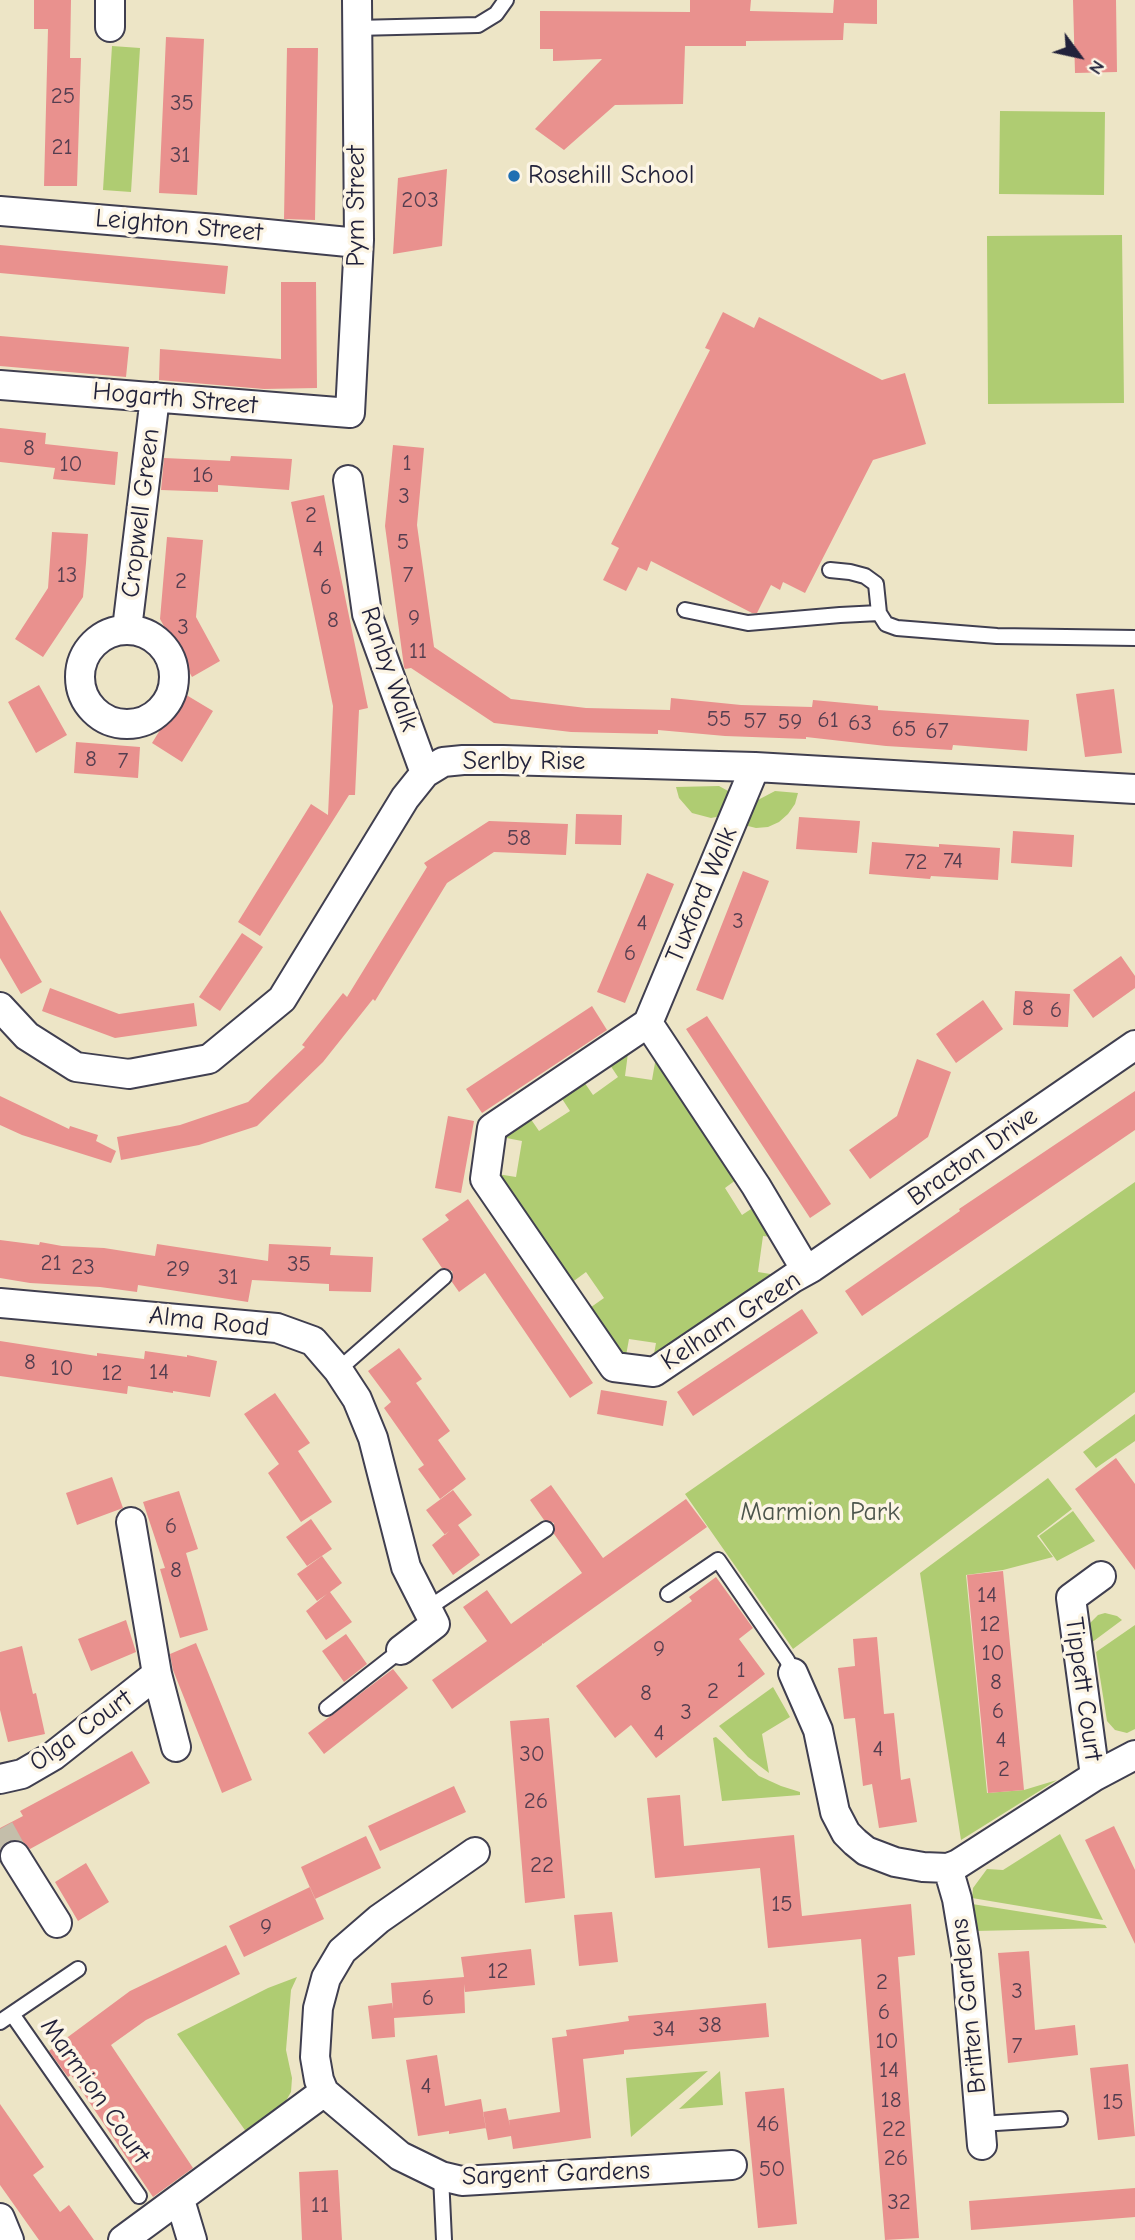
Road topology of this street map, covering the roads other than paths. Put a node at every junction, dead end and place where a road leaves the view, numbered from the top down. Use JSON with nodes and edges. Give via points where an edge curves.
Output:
{"nodes":[{"id":1,"x":357,"y":0,"type":"edge"},
{"id":2,"x":506,"y":0,"type":"edge"},
{"id":3,"x":356,"y":28,"type":"junction"},
{"id":4,"x":0,"y":211,"type":"edge"},
{"id":5,"x":359,"y":240,"type":"junction"},
{"id":6,"x":0,"y":385,"type":"edge"},
{"id":7,"x":155,"y":397,"type":"junction"},
{"id":8,"x":350,"y":413,"type":"joint"},
{"id":9,"x":348,"y":480,"type":"dead end"},
{"id":10,"x":830,"y":570,"type":"dead end"},
{"id":11,"x":685,"y":610,"type":"dead end"},
{"id":12,"x":878,"y":614,"type":"junction"},
{"id":13,"x":127,"y":629,"type":"dead end"},
{"id":14,"x":1135,"y":638,"type":"edge"},
{"id":15,"x":755,"y":767,"type":"junction"},
{"id":16,"x":425,"y":773,"type":"junction"},
{"id":17,"x":1135,"y":789,"type":"edge"},
{"id":18,"x":0,"y":1007,"type":"edge"},
{"id":19,"x":648,"y":1023,"type":"junction"},
{"id":20,"x":1135,"y":1045,"type":"edge"},
{"id":21,"x":811,"y":1268,"type":"junction"},
{"id":22,"x":444,"y":1277,"type":"dead end"},
{"id":23,"x":0,"y":1303,"type":"edge"},
{"id":24,"x":338,"y":1370,"type":"junction"},
{"id":25,"x":131,"y":1522,"type":"dead end"},
{"id":26,"x":547,"y":1529,"type":"dead end"},
{"id":27,"x":1101,"y":1576,"type":"dead end"},
{"id":28,"x":668,"y":1594,"type":"dead end"},
{"id":29,"x":427,"y":1609,"type":"junction"},
{"id":30,"x":401,"y":1650,"type":"joint"},
{"id":31,"x":793,"y":1673,"type":"joint"},
{"id":32,"x":157,"y":1674,"type":"junction"},
{"id":33,"x":327,"y":1708,"type":"dead end"},
{"id":34,"x":176,"y":1747,"type":"dead end"},
{"id":35,"x":1135,"y":1755,"type":"edge"},
{"id":36,"x":1095,"y":1776,"type":"junction"},
{"id":37,"x":0,"y":1779,"type":"edge"},
{"id":38,"x":475,"y":1852,"type":"dead end"},
{"id":39,"x":15,"y":1856,"type":"tunnel mouth"},
{"id":40,"x":948,"y":1868,"type":"junction"},
{"id":41,"x":57,"y":1923,"type":"dead end"},
{"id":42,"x":78,"y":1969,"type":"dead end"},
{"id":43,"x":6,"y":2018,"type":"edge"},
{"id":44,"x":324,"y":2092,"type":"junction"},
{"id":45,"x":1060,"y":2119,"type":"dead end"},
{"id":46,"x":981,"y":2134,"type":"joint"},
{"id":47,"x":732,"y":2165,"type":"dead end"},
{"id":48,"x":441,"y":2176,"type":"junction"},
{"id":49,"x":139,"y":2196,"type":"dead end"},
{"id":50,"x":180,"y":2200,"type":"junction"},
{"id":51,"x":0,"y":2218,"type":"edge"},
{"id":52,"x":9,"y":2240,"type":"edge"},
{"id":53,"x":123,"y":2240,"type":"edge"},
{"id":54,"x":192,"y":2240,"type":"edge"},
{"id":55,"x":444,"y":2240,"type":"edge"}],
"edges":[{"from":1,"to":3,"type":"street","name":"Pym Street"},
{"from":2,"to":3,"type":"lane","via":[[496,14],[478,25]]},
{"from":3,"to":5,"type":"street","name":"Pym Street"},
{"from":4,"to":5,"type":"street","name":"Leighton Street"},
{"from":5,"to":8,"type":"street","name":"Pym Street"},
{"from":6,"to":7,"type":"street","name":"Hogarth Street"},
{"from":7,"to":8,"type":"street","name":"Hogarth Street"},
{"from":7,"to":13,"type":"street","name":"Cropwell Green"},
{"from":9,"to":16,"type":"street","name":"Ranby Walk","via":[[367,614]]},
{"from":10,"to":12,"type":"lane","via":[[865,576],[876,583]]},
{"from":11,"to":12,"type":"lane","via":[[748,623]]},
{"from":12,"to":14,"type":"lane","via":[[897,628],[997,636]]},
{"from":15,"to":16,"type":"street","name":"Serlby Rise","via":[[463,760],[443,762]]},
{"from":15,"to":17,"type":"street","name":"Serlby Rise"},
{"from":15,"to":19,"type":"street","name":"Tuxford Walk"},
{"from":16,"to":18,"type":"street","name":"Serlby Rise","via":[[405,798],[282,999],[209,1059],[129,1074],[76,1067],[27,1036]]},
{"from":19,"to":21,"type":"street","name":"Kelham Green","via":[[800,1260]]},
{"from":19,"to":21,"type":"street","name":"Kelham Green","via":[[492,1128],[485,1179],[614,1367],[654,1372]]},
{"from":20,"to":21,"type":"street","name":"Bracton Drive"},
{"from":22,"to":24,"type":"lane"},
{"from":23,"to":24,"type":"street","name":"Alma Road","via":[[277,1328],[313,1341]]},
{"from":24,"to":29,"type":"street","name":"Alma Road","via":[[357,1399],[373,1438],[406,1567]]},
{"from":25,"to":32,"type":"street","name":"Olga Court"},
{"from":26,"to":29,"type":"lane"},
{"from":27,"to":36,"type":"street","name":"Tippett Court","via":[[1071,1598]]},
{"from":28,"to":31,"type":"lane","via":[[718,1560]]},
{"from":29,"to":30,"type":"street","via":[[435,1623]]},
{"from":30,"to":33,"type":"lane"},
{"from":31,"to":40,"type":"street","via":[[818,1730],[835,1812],[846,1833],[866,1851],[895,1862]]},
{"from":32,"to":34,"type":"street","name":"Olga Court"},
{"from":32,"to":37,"type":"street","name":"Olga Court","via":[[53,1756],[22,1774]]},
{"from":35,"to":36,"type":"street"},
{"from":36,"to":40,"type":"street"},
{"from":38,"to":44,"type":"street","via":[[379,1919],[342,1951],[326,1978],[318,2008],[315,2057]]},
{"from":39,"to":41,"type":"street"},
{"from":40,"to":46,"type":"street","name":"Britten Gardens","via":[[966,1953]]},
{"from":42,"to":43,"type":"lane","name":"Marmion Court"},
{"from":43,"to":49,"type":"lane","name":"Marmion Court"},
{"from":44,"to":48,"type":"street","name":"Sargent Gardens","via":[[400,2156]]},
{"from":44,"to":50,"type":"street"},
{"from":45,"to":46,"type":"lane"},
{"from":47,"to":48,"type":"street","name":"Sargent Gardens","via":[[461,2180]]},
{"from":48,"to":55,"type":"lane"},
{"from":50,"to":53,"type":"street"},
{"from":50,"to":54,"type":"street"},
{"from":51,"to":52,"type":"street"}]}
